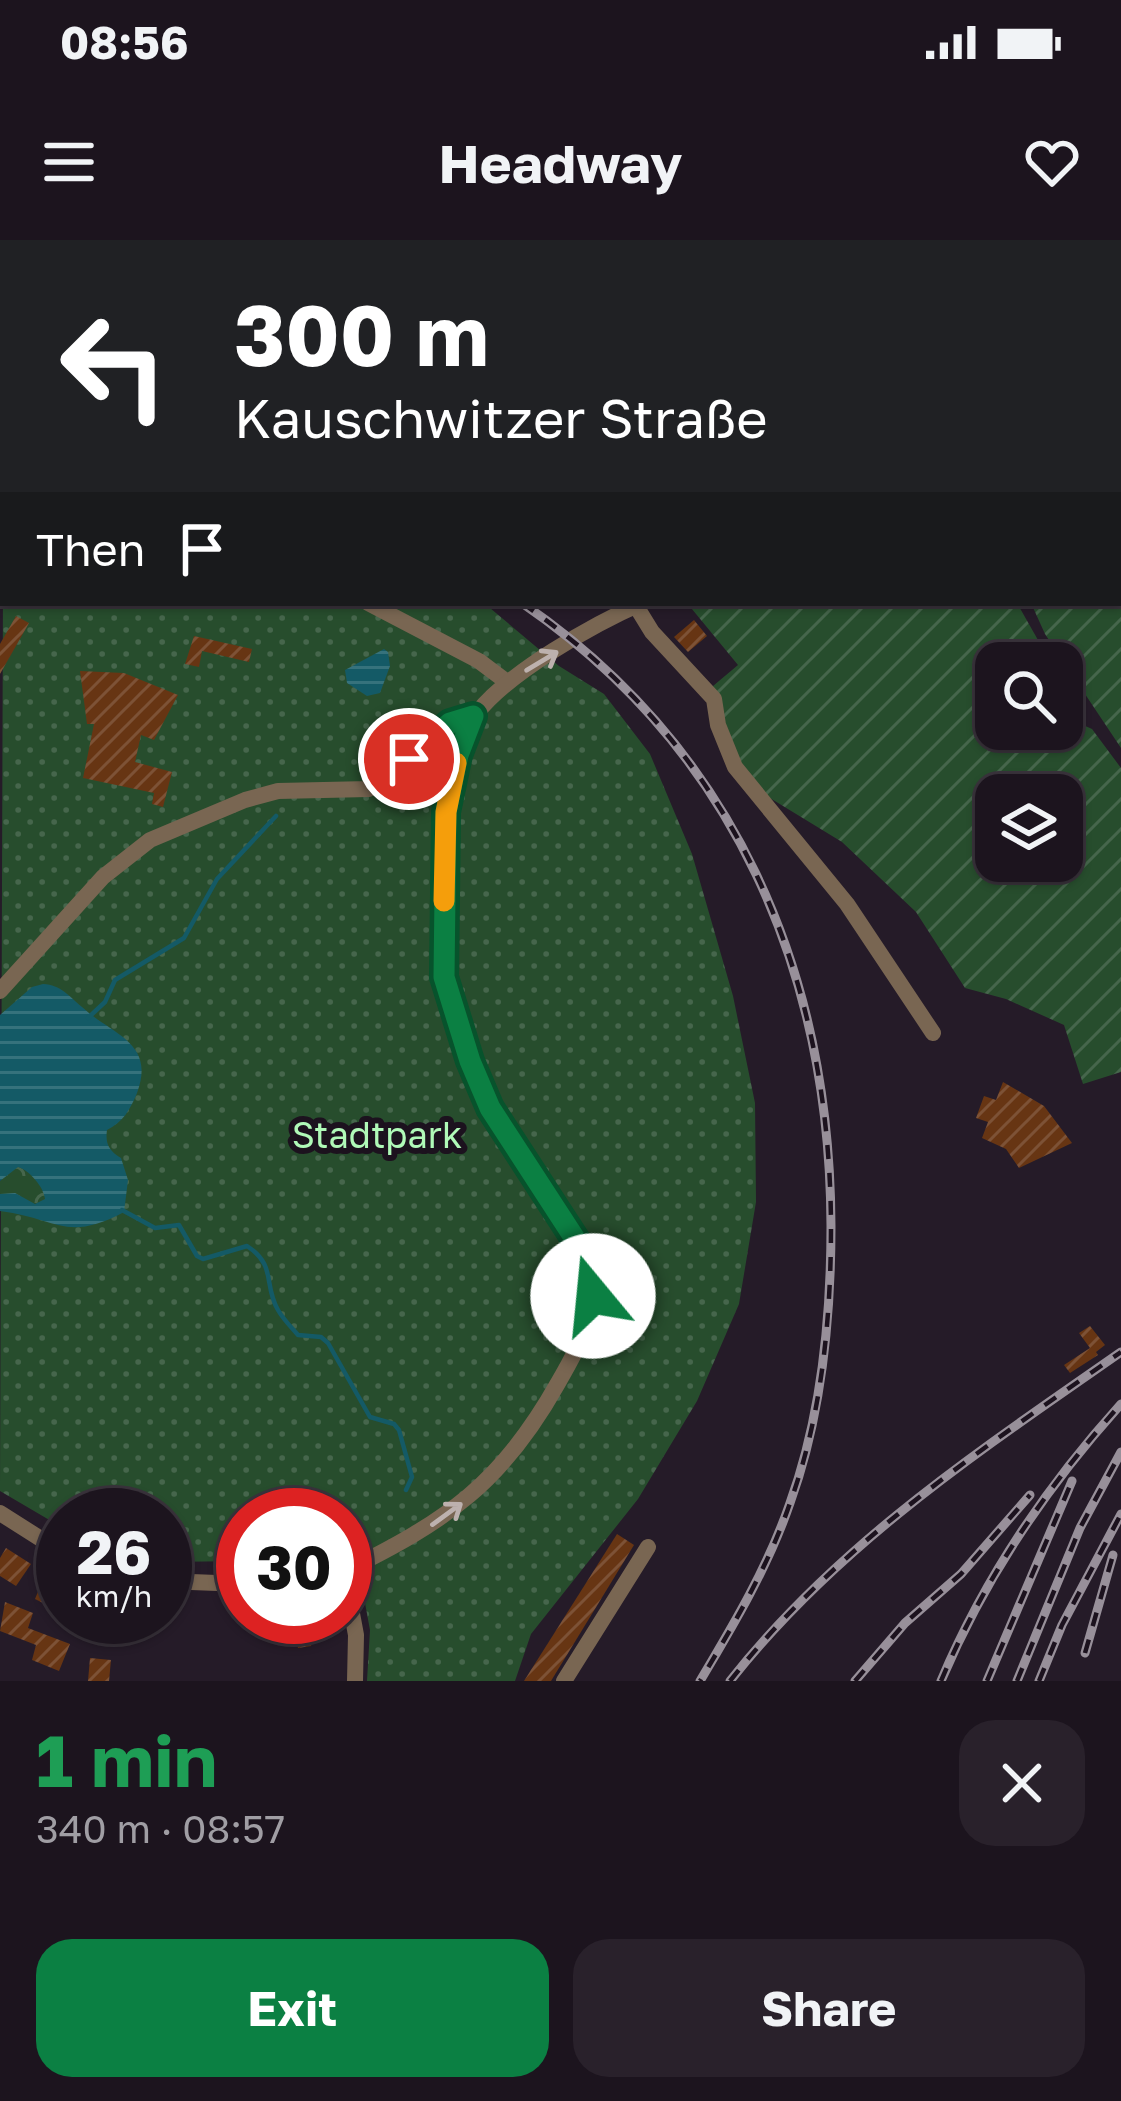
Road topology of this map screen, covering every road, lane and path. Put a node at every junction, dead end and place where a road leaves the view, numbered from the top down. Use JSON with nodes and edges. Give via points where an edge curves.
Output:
{"nodes":[{"id":1,"x":374,"y":606,"type":"edge"},
{"id":2,"x":632,"y":607,"type":"edge"},
{"id":3,"x":507,"y":682,"type":"junction"},
{"id":4,"x":473,"y":716,"type":"junction"},
{"id":5,"x":0,"y":992,"type":"edge"},
{"id":6,"x":933,"y":1034,"type":"dead end"},
{"id":7,"x":0,"y":1513,"type":"edge"},
{"id":8,"x":36,"y":1536,"type":"edge"},
{"id":9,"x":647,"y":1547,"type":"dead end"},
{"id":10,"x":372,"y":1558,"type":"edge"},
{"id":11,"x":355,"y":1644,"type":"edge"},
{"id":12,"x":355,"y":1681,"type":"edge"},
{"id":13,"x":564,"y":1681,"type":"edge"}],
"edges":[{"from":1,"to":3,"type":"street"},
{"from":3,"to":2,"type":"street","one_way":true},
{"from":2,"to":6,"type":"street","via":[[714,699],[735,766],[847,904]]},
{"from":3,"to":4,"type":"street"},
{"from":4,"to":5,"type":"street","via":[[450,723],[369,789],[278,791],[150,839],[104,877]]},
{"from":10,"to":4,"type":"street","one_way":true,"via":[[433,1525],[515,1452],[580,1344],[593,1296],[579,1245],[490,1108],[444,977],[446,812]]},
{"from":7,"to":8,"type":"street"},
{"from":9,"to":13,"type":"street"},
{"from":11,"to":12,"type":"street"}]}
